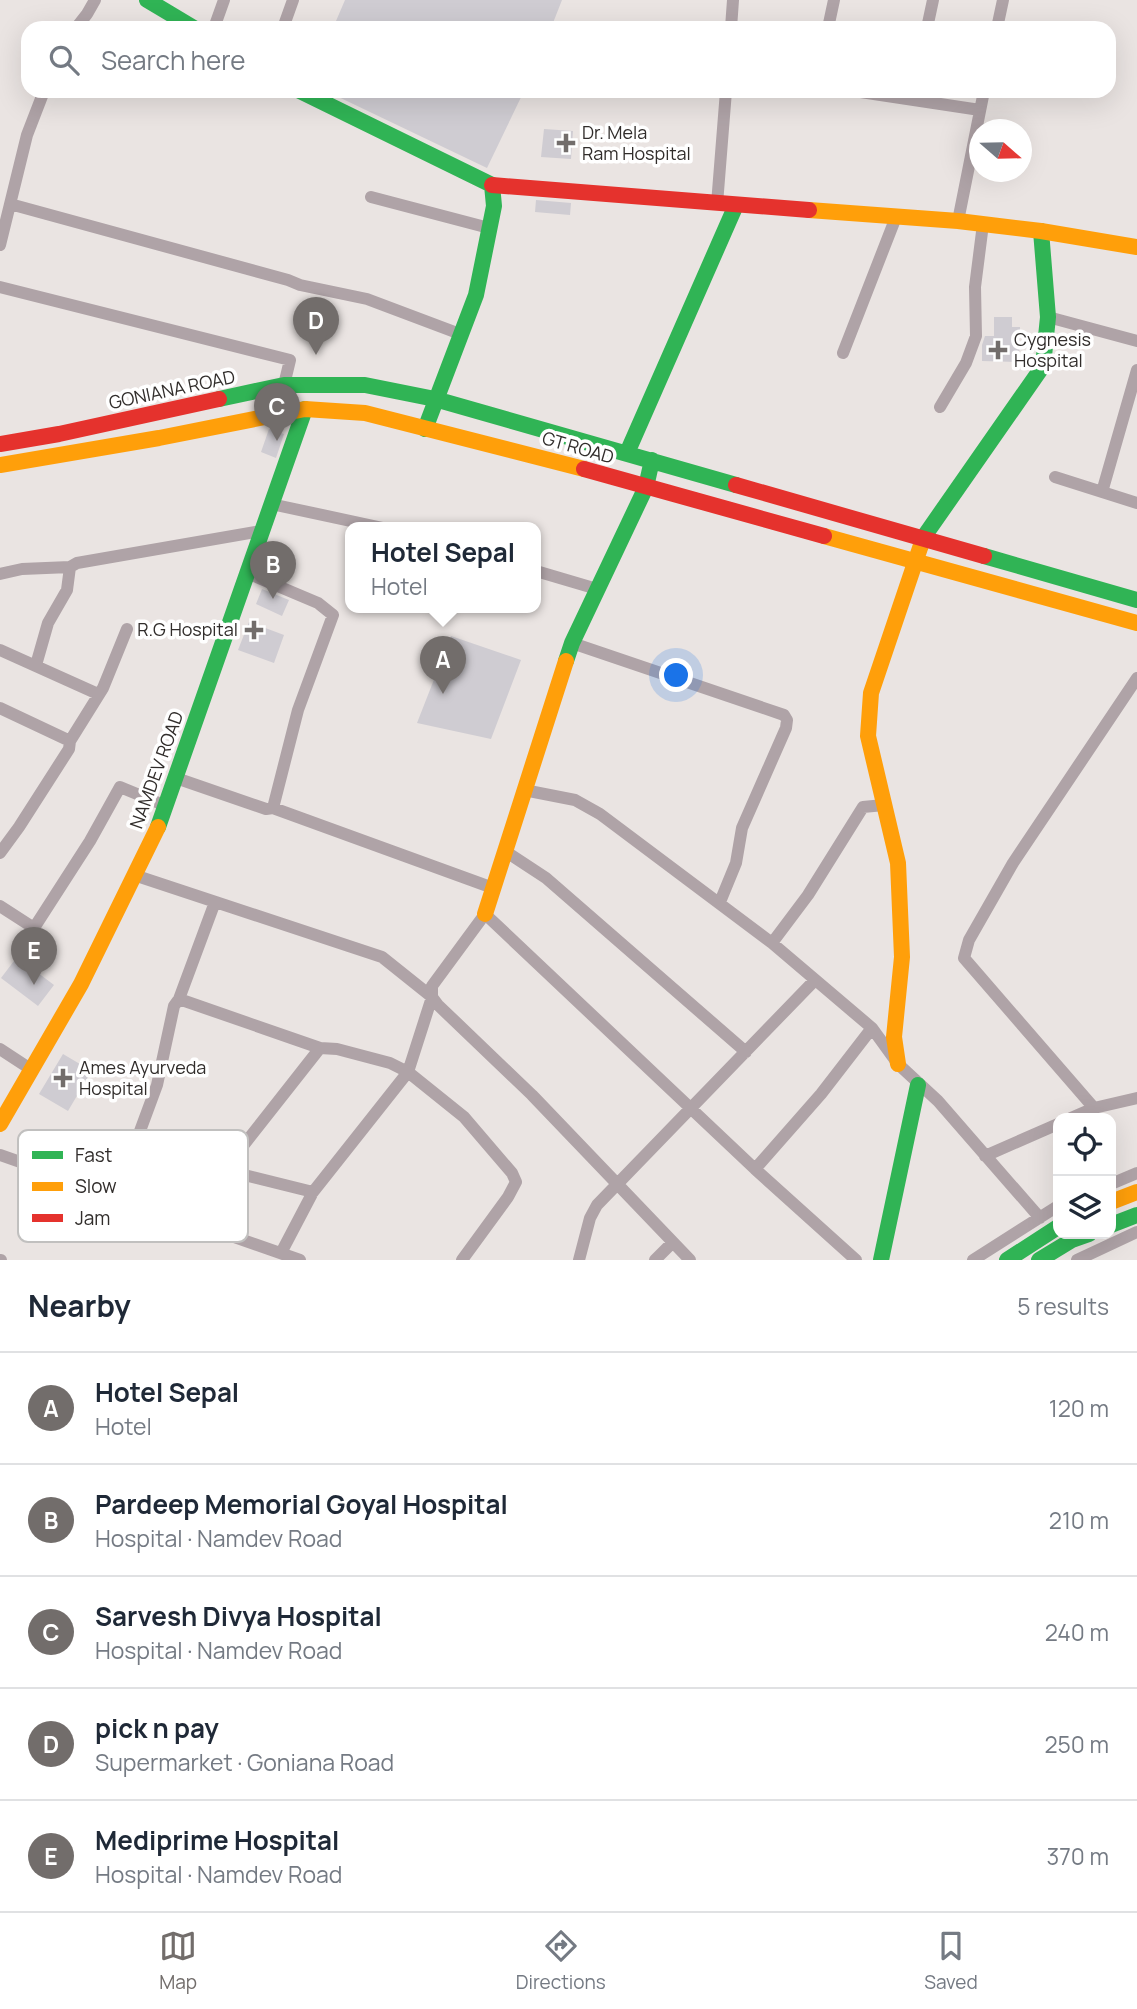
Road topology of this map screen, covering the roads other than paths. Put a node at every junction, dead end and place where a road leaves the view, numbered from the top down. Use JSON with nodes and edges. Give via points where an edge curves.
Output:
{"nodes":[{"id":1,"x":95,"y":0,"type":"edge"},
{"id":2,"x":224,"y":0,"type":"edge"},
{"id":3,"x":293,"y":0,"type":"edge"},
{"id":4,"x":733,"y":0,"type":"edge"},
{"id":5,"x":834,"y":0,"type":"edge"},
{"id":6,"x":933,"y":0,"type":"edge"},
{"id":7,"x":1003,"y":0,"type":"edge"},
{"id":8,"x":151,"y":1,"type":"edge"},
{"id":9,"x":82,"y":21,"type":"edge"},
{"id":10,"x":183,"y":21,"type":"edge"},
{"id":11,"x":216,"y":21,"type":"edge"},
{"id":12,"x":286,"y":21,"type":"edge"},
{"id":13,"x":732,"y":21,"type":"edge"},
{"id":14,"x":830,"y":21,"type":"edge"},
{"id":15,"x":928,"y":21,"type":"edge"},
{"id":16,"x":998,"y":21,"type":"edge"},
{"id":17,"x":41,"y":98,"type":"edge"},
{"id":18,"x":314,"y":98,"type":"edge"},
{"id":19,"x":725,"y":98,"type":"edge"},
{"id":20,"x":926,"y":98,"type":"edge"},
{"id":21,"x":983,"y":98,"type":"edge"},
{"id":22,"x":980,"y":110,"type":"junction"},
{"id":23,"x":492,"y":184,"type":"junction"},
{"id":24,"x":371,"y":197,"type":"dead end"},
{"id":25,"x":10,"y":204,"type":"junction"},
{"id":26,"x":717,"y":204,"type":"junction"},
{"id":27,"x":736,"y":205,"type":"junction"},
{"id":28,"x":896,"y":216,"type":"junction"},
{"id":29,"x":958,"y":221,"type":"junction"},
{"id":30,"x":983,"y":224,"type":"junction"},
{"id":31,"x":489,"y":228,"type":"junction"},
{"id":32,"x":1041,"y":231,"type":"junction"},
{"id":33,"x":0,"y":245,"type":"edge"},
{"id":34,"x":1137,"y":247,"type":"edge"},
{"id":35,"x":0,"y":287,"type":"edge"},
{"id":36,"x":1048,"y":317,"type":"junction"},
{"id":37,"x":460,"y":334,"type":"junction"},
{"id":38,"x":1137,"y":341,"type":"edge"},
{"id":39,"x":843,"y":353,"type":"dead end"},
{"id":40,"x":1137,"y":370,"type":"edge"},
{"id":41,"x":284,"y":385,"type":"junction"},
{"id":42,"x":435,"y":398,"type":"junction"},
{"id":43,"x":940,"y":407,"type":"dead end"},
{"id":44,"x":305,"y":409,"type":"junction"},
{"id":45,"x":425,"y":429,"type":"junction"},
{"id":46,"x":0,"y":444,"type":"edge"},
{"id":47,"x":627,"y":453,"type":"junction"},
{"id":48,"x":652,"y":460,"type":"junction"},
{"id":49,"x":0,"y":465,"type":"edge"},
{"id":50,"x":1055,"y":477,"type":"dead end"},
{"id":51,"x":646,"y":487,"type":"junction"},
{"id":52,"x":1102,"y":492,"type":"junction"},
{"id":53,"x":1137,"y":503,"type":"edge"},
{"id":54,"x":271,"y":504,"type":"junction"},
{"id":55,"x":355,"y":522,"type":"edge"},
{"id":56,"x":261,"y":531,"type":"junction"},
{"id":57,"x":923,"y":538,"type":"junction"},
{"id":58,"x":915,"y":562,"type":"junction"},
{"id":59,"x":70,"y":567,"type":"junction"},
{"id":60,"x":541,"y":572,"type":"edge"},
{"id":61,"x":247,"y":573,"type":"junction"},
{"id":62,"x":0,"y":574,"type":"edge"},
{"id":63,"x":597,"y":589,"type":"junction"},
{"id":64,"x":1137,"y":600,"type":"edge"},
{"id":65,"x":1137,"y":623,"type":"edge"},
{"id":66,"x":127,"y":629,"type":"dead end"},
{"id":67,"x":572,"y":643,"type":"junction"},
{"id":68,"x":0,"y":650,"type":"edge"},
{"id":69,"x":36,"y":665,"type":"junction"},
{"id":70,"x":1137,"y":678,"type":"edge"},
{"id":71,"x":98,"y":694,"type":"junction"},
{"id":72,"x":0,"y":708,"type":"edge"},
{"id":73,"x":70,"y":741,"type":"junction"},
{"id":74,"x":176,"y":778,"type":"junction"},
{"id":75,"x":524,"y":790,"type":"junction"},
{"id":76,"x":884,"y":805,"type":"junction"},
{"id":77,"x":166,"y":806,"type":"junction"},
{"id":78,"x":273,"y":808,"type":"junction"},
{"id":79,"x":1,"y":847,"type":"edge"},
{"id":80,"x":505,"y":851,"type":"junction"},
{"id":81,"x":134,"y":875,"type":"junction"},
{"id":82,"x":493,"y":888,"type":"junction"},
{"id":83,"x":215,"y":902,"type":"junction"},
{"id":84,"x":719,"y":902,"type":"junction"},
{"id":85,"x":0,"y":906,"type":"edge"},
{"id":86,"x":485,"y":914,"type":"junction"},
{"id":87,"x":772,"y":943,"type":"junction"},
{"id":88,"x":815,"y":980,"type":"junction"},
{"id":89,"x":432,"y":997,"type":"junction"},
{"id":90,"x":178,"y":999,"type":"junction"},
{"id":91,"x":872,"y":1028,"type":"junction"},
{"id":92,"x":320,"y":1048,"type":"junction"},
{"id":93,"x":0,"y":1049,"type":"edge"},
{"id":94,"x":746,"y":1052,"type":"junction"},
{"id":95,"x":898,"y":1064,"type":"junction"},
{"id":96,"x":32,"y":1070,"type":"junction"},
{"id":97,"x":408,"y":1072,"type":"junction"},
{"id":98,"x":918,"y":1085,"type":"junction"},
{"id":99,"x":1137,"y":1098,"type":"edge"},
{"id":100,"x":691,"y":1108,"type":"junction"},
{"id":101,"x":1094,"y":1108,"type":"junction"},
{"id":102,"x":1082,"y":1113,"type":"edge"},
{"id":103,"x":0,"y":1124,"type":"edge"},
{"id":104,"x":1053,"y":1126,"type":"edge"},
{"id":105,"x":141,"y":1130,"type":"edge"},
{"id":106,"x":248,"y":1140,"type":"edge"},
{"id":107,"x":0,"y":1155,"type":"edge"},
{"id":108,"x":985,"y":1156,"type":"junction"},
{"id":109,"x":18,"y":1161,"type":"edge"},
{"id":110,"x":755,"y":1169,"type":"junction"},
{"id":111,"x":1137,"y":1173,"type":"edge"},
{"id":112,"x":248,"y":1176,"type":"edge"},
{"id":113,"x":1116,"y":1182,"type":"edge"},
{"id":114,"x":616,"y":1184,"type":"junction"},
{"id":115,"x":313,"y":1192,"type":"junction"},
{"id":116,"x":1137,"y":1192,"type":"edge"},
{"id":117,"x":1116,"y":1200,"type":"edge"},
{"id":118,"x":1053,"y":1209,"type":"edge"},
{"id":119,"x":1137,"y":1215,"type":"edge"},
{"id":120,"x":1040,"y":1217,"type":"junction"},
{"id":121,"x":1116,"y":1223,"type":"edge"},
{"id":122,"x":1053,"y":1230,"type":"edge"},
{"id":123,"x":1137,"y":1232,"type":"edge"},
{"id":124,"x":1075,"y":1239,"type":"edge"},
{"id":125,"x":248,"y":1242,"type":"edge"},
{"id":126,"x":672,"y":1243,"type":"junction"},
{"id":127,"x":281,"y":1253,"type":"junction"},
{"id":128,"x":1094,"y":1256,"type":"edge"},
{"id":129,"x":300,"y":1260,"type":"edge"},
{"id":130,"x":462,"y":1260,"type":"edge"},
{"id":131,"x":579,"y":1260,"type":"edge"},
{"id":132,"x":655,"y":1260,"type":"edge"},
{"id":133,"x":690,"y":1260,"type":"edge"},
{"id":134,"x":856,"y":1260,"type":"edge"},
{"id":135,"x":881,"y":1260,"type":"edge"},
{"id":136,"x":973,"y":1260,"type":"edge"},
{"id":137,"x":1007,"y":1260,"type":"edge"},
{"id":138,"x":1039,"y":1260,"type":"edge"},
{"id":139,"x":1077,"y":1260,"type":"edge"}],
"edges":[{"from":1,"to":9,"type":"street"},
{"from":2,"to":11,"type":"street"},
{"from":3,"to":12,"type":"street"},
{"from":4,"to":13,"type":"street"},
{"from":5,"to":14,"type":"street"},
{"from":6,"to":15,"type":"street"},
{"from":7,"to":16,"type":"street"},
{"from":8,"to":10,"type":"main road"},
{"from":17,"to":25,"type":"street"},
{"from":18,"to":23,"type":"main road"},
{"from":19,"to":26,"type":"street"},
{"from":20,"to":22,"type":"street"},
{"from":21,"to":22,"type":"street"},
{"from":22,"to":29,"type":"street"},
{"from":23,"to":26,"type":"main road"},
{"from":23,"to":31,"type":"main road"},
{"from":24,"to":31,"type":"street"},
{"from":25,"to":33,"type":"street"},
{"from":25,"to":37,"type":"street","via":[[300,285],[367,299]]},
{"from":26,"to":27,"type":"main road"},
{"from":27,"to":28,"type":"main road"},
{"from":27,"to":47,"type":"main road"},
{"from":28,"to":29,"type":"main road"},
{"from":28,"to":39,"type":"street"},
{"from":29,"to":30,"type":"main road"},
{"from":30,"to":32,"type":"main road"},
{"from":30,"to":43,"type":"street","via":[[975,287],[976,335],[966,363]]},
{"from":31,"to":37,"type":"main road","via":[[475,295]]},
{"from":32,"to":34,"type":"main road"},
{"from":32,"to":36,"type":"main road"},
{"from":35,"to":41,"type":"street","via":[[290,360]]},
{"from":36,"to":38,"type":"street"},
{"from":36,"to":57,"type":"main road","via":[[1042,366]]},
{"from":37,"to":42,"type":"main road"},
{"from":40,"to":52,"type":"street"},
{"from":41,"to":42,"type":"main road","name":"GONIANA ROAD","via":[[365,385]]},
{"from":41,"to":46,"type":"main road","name":"GONIANA ROAD"},
{"from":42,"to":45,"type":"main road"},
{"from":42,"to":47,"type":"main road","name":"GT ROAD"},
{"from":44,"to":45,"type":"main road","name":"GT ROAD","via":[[365,413]]},
{"from":44,"to":49,"type":"main road","name":"GT ROAD"},
{"from":44,"to":54,"type":"main road","name":"NAMDEV ROAD"},
{"from":45,"to":51,"type":"main road","name":"GT ROAD"},
{"from":47,"to":48,"type":"main road","name":"GT ROAD"},
{"from":48,"to":51,"type":"main road"},
{"from":48,"to":57,"type":"main road","name":"GT ROAD"},
{"from":50,"to":52,"type":"street"},
{"from":51,"to":58,"type":"main road","name":"GT ROAD"},
{"from":51,"to":63,"type":"main road"},
{"from":52,"to":53,"type":"street"},
{"from":54,"to":55,"type":"street"},
{"from":54,"to":56,"type":"main road","name":"NAMDEV ROAD"},
{"from":56,"to":59,"type":"street"},
{"from":56,"to":61,"type":"main road","name":"NAMDEV ROAD"},
{"from":57,"to":58,"type":"main road"},
{"from":57,"to":64,"type":"main road","name":"GT ROAD"},
{"from":58,"to":65,"type":"main road","name":"GT ROAD"},
{"from":58,"to":76,"type":"main road","via":[[871,693],[868,736]]},
{"from":59,"to":62,"type":"street"},
{"from":59,"to":69,"type":"street","via":[[67,590],[48,623]]},
{"from":60,"to":63,"type":"street"},
{"from":61,"to":74,"type":"main road","name":"NAMDEV ROAD"},
{"from":61,"to":78,"type":"street","via":[[318,603],[333,615],[298,710]]},
{"from":63,"to":67,"type":"main road"},
{"from":66,"to":71,"type":"street"},
{"from":67,"to":75,"type":"main road"},
{"from":67,"to":84,"type":"street","via":[[784,715],[787,720],[742,828],[736,863]]},
{"from":68,"to":69,"type":"street"},
{"from":69,"to":71,"type":"street"},
{"from":70,"to":101,"type":"street","via":[[1013,863],[969,940],[964,958]]},
{"from":71,"to":73,"type":"street"},
{"from":72,"to":73,"type":"street"},
{"from":73,"to":79,"type":"street","via":[[19,827]]},
{"from":74,"to":77,"type":"main road","name":"NAMDEV ROAD"},
{"from":74,"to":78,"type":"street"},
{"from":75,"to":80,"type":"main road"},
{"from":75,"to":84,"type":"street","via":[[575,800],[600,814]]},
{"from":76,"to":87,"type":"street","via":[[863,807]]},
{"from":76,"to":95,"type":"main road","via":[[898,863],[902,957],[894,1037]]},
{"from":77,"to":81,"type":"main road","name":"NAMDEV ROAD"},
{"from":77,"to":85,"type":"street","via":[[120,788],[34,928]]},
{"from":78,"to":82,"type":"street"},
{"from":80,"to":82,"type":"main road"},
{"from":80,"to":94,"type":"street","via":[[546,878]]},
{"from":81,"to":83,"type":"street"},
{"from":81,"to":96,"type":"main road","name":"NAMDEV ROAD","via":[[81,984]]},
{"from":82,"to":86,"type":"main road"},
{"from":83,"to":89,"type":"street","via":[[382,957]]},
{"from":83,"to":90,"type":"street"},
{"from":84,"to":87,"type":"street"},
{"from":86,"to":89,"type":"street","via":[[432,986]]},
{"from":86,"to":100,"type":"street"},
{"from":87,"to":88,"type":"street"},
{"from":88,"to":91,"type":"street"},
{"from":88,"to":94,"type":"street"},
{"from":89,"to":97,"type":"street"},
{"from":89,"to":114,"type":"street"},
{"from":90,"to":92,"type":"street"},
{"from":90,"to":105,"type":"street"},
{"from":91,"to":95,"type":"street"},
{"from":91,"to":110,"type":"street"},
{"from":92,"to":97,"type":"street","via":[[390,1063]]},
{"from":92,"to":106,"type":"street"},
{"from":93,"to":96,"type":"street"},
{"from":94,"to":100,"type":"street"},
{"from":95,"to":98,"type":"street"},
{"from":96,"to":103,"type":"main road","name":"NAMDEV ROAD"},
{"from":97,"to":115,"type":"street"},
{"from":97,"to":130,"type":"street","via":[[464,1117],[516,1182]]},
{"from":98,"to":108,"type":"street","via":[[938,1101]]},
{"from":98,"to":135,"type":"main road"},
{"from":99,"to":101,"type":"street"},
{"from":100,"to":110,"type":"street"},
{"from":100,"to":114,"type":"street"},
{"from":101,"to":102,"type":"street"},
{"from":104,"to":108,"type":"street"},
{"from":107,"to":109,"type":"street"},
{"from":108,"to":120,"type":"street"},
{"from":110,"to":134,"type":"street"},
{"from":111,"to":113,"type":"street"},
{"from":112,"to":115,"type":"street"},
{"from":114,"to":126,"type":"street"},
{"from":114,"to":131,"type":"street","via":[[593,1211]]},
{"from":115,"to":127,"type":"street"},
{"from":116,"to":117,"type":"main road"},
{"from":118,"to":120,"type":"street"},
{"from":119,"to":121,"type":"main road"},
{"from":120,"to":136,"type":"street"},
{"from":122,"to":137,"type":"main road"},
{"from":123,"to":128,"type":"street"},
{"from":124,"to":138,"type":"main road"},
{"from":125,"to":127,"type":"street"},
{"from":126,"to":132,"type":"street"},
{"from":126,"to":133,"type":"street"},
{"from":127,"to":129,"type":"street"},
{"from":128,"to":139,"type":"street"}]}
